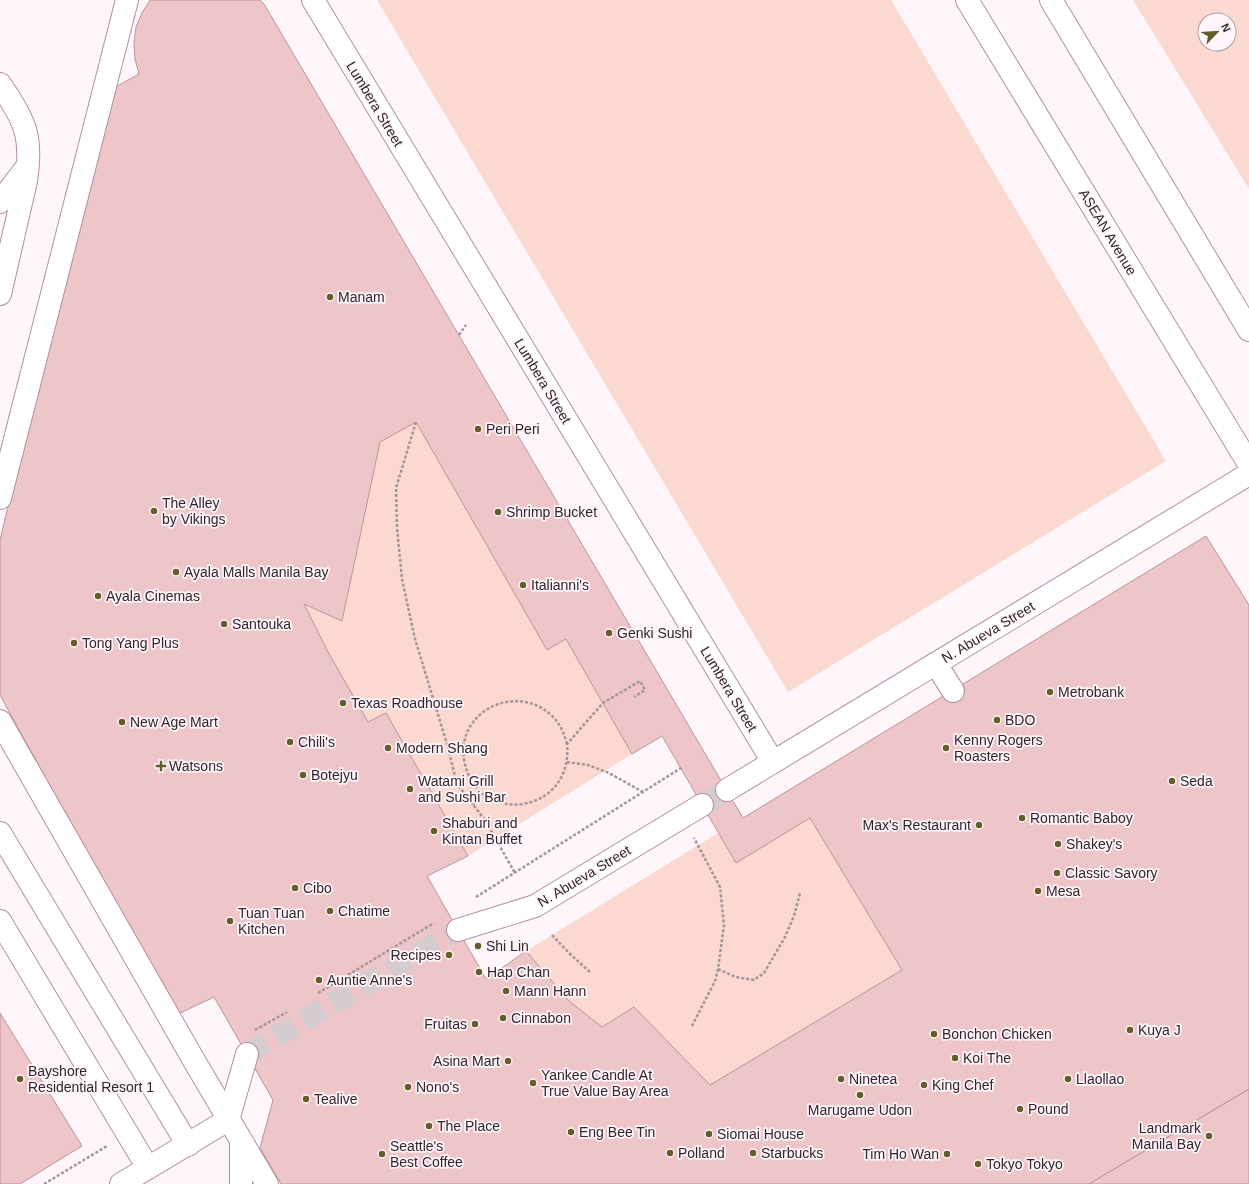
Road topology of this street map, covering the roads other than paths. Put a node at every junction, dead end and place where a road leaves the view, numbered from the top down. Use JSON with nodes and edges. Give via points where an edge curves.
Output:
{"nodes":[{"id":1,"x":127,"y":0,"type":"edge"},
{"id":2,"x":313,"y":0,"type":"edge"},
{"id":3,"x":967,"y":0,"type":"edge"},
{"id":4,"x":1051,"y":0,"type":"edge"},
{"id":5,"x":0,"y":84,"type":"edge"},
{"id":6,"x":29,"y":163,"type":"junction"},
{"id":7,"x":0,"y":202,"type":"edge"},
{"id":8,"x":0,"y":294,"type":"edge"},
{"id":9,"x":1249,"y":330,"type":"edge"},
{"id":10,"x":1249,"y":464,"type":"edge"},
{"id":11,"x":1249,"y":474,"type":"edge"},
{"id":12,"x":0,"y":498,"type":"edge"},
{"id":13,"x":936,"y":664,"type":"junction"},
{"id":14,"x":952,"y":690,"type":"dead end"},
{"id":15,"x":0,"y":721,"type":"edge"},
{"id":16,"x":773,"y":762,"type":"junction"},
{"id":17,"x":727,"y":790,"type":"tunnel mouth"},
{"id":18,"x":702,"y":805,"type":"tunnel mouth"},
{"id":19,"x":0,"y":833,"type":"edge"},
{"id":20,"x":0,"y":921,"type":"edge"},
{"id":21,"x":458,"y":930,"type":"tunnel mouth"},
{"id":22,"x":247,"y":1054,"type":"tunnel mouth"},
{"id":23,"x":228,"y":1120,"type":"junction"},
{"id":24,"x":241,"y":1142,"type":"junction"},
{"id":25,"x":188,"y":1145,"type":"junction"},
{"id":26,"x":148,"y":1168,"type":"junction"},
{"id":27,"x":121,"y":1184,"type":"edge"},
{"id":28,"x":242,"y":1184,"type":"edge"},
{"id":29,"x":267,"y":1184,"type":"edge"}],
"edges":[{"from":1,"to":12,"type":"street"},
{"from":2,"to":16,"type":"street","name":"Lumbera Street"},
{"from":3,"to":10,"type":"street","name":"ASEAN Avenue"},
{"from":4,"to":9,"type":"street"},
{"from":5,"to":6,"type":"street","via":[[20,116],[29,145]]},
{"from":6,"to":7,"type":"street"},
{"from":6,"to":8,"type":"street"},
{"from":11,"to":13,"type":"street","name":"N. Abueva Street"},
{"from":13,"to":14,"type":"street"},
{"from":13,"to":16,"type":"street","name":"N. Abueva Street"},
{"from":15,"to":23,"type":"street"},
{"from":16,"to":17,"type":"street","name":"N. Abueva Street"},
{"from":18,"to":21,"type":"street","name":"N. Abueva Street","via":[[535,906]]},
{"from":19,"to":25,"type":"street"},
{"from":20,"to":26,"type":"street"},
{"from":22,"to":23,"type":"street"},
{"from":23,"to":24,"type":"street"},
{"from":23,"to":25,"type":"street"},
{"from":24,"to":28,"type":"street"},
{"from":24,"to":29,"type":"street"},
{"from":25,"to":26,"type":"street"},
{"from":26,"to":27,"type":"street"}]}
